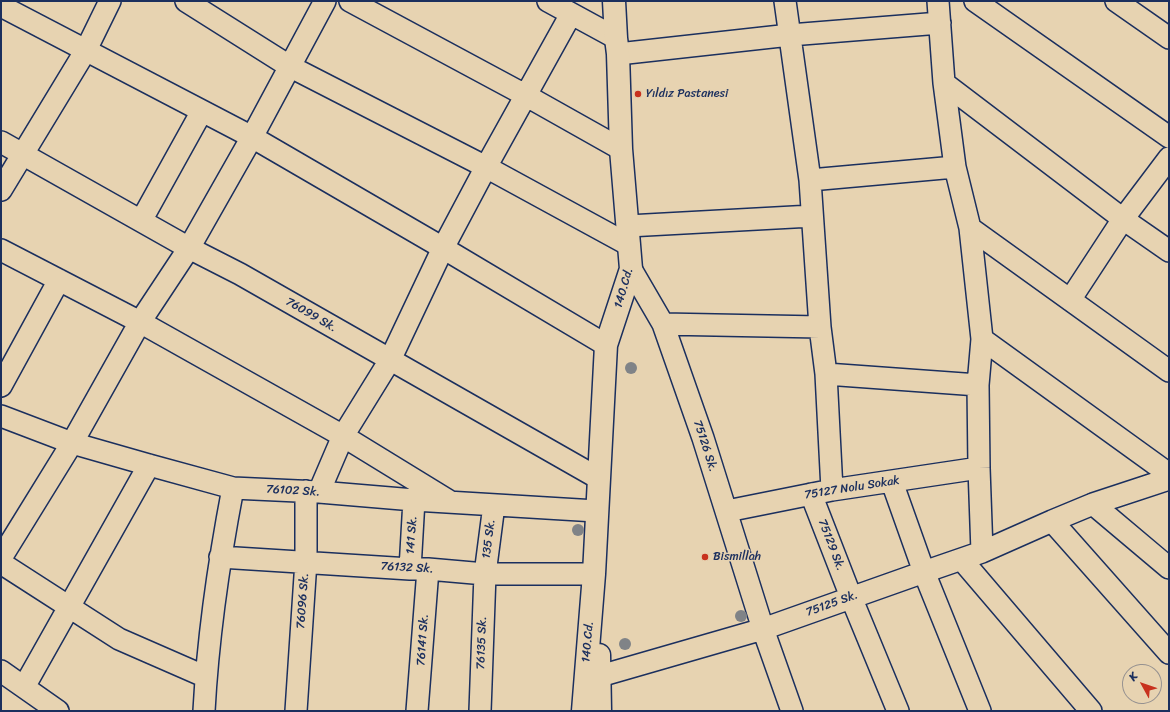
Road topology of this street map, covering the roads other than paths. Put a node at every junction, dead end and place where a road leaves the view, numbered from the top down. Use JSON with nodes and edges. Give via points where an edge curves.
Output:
{"nodes":[{"id":1,"x":110,"y":1,"type":"edge"},
{"id":2,"x":186,"y":1,"type":"edge"},
{"id":3,"x":325,"y":1,"type":"edge"},
{"id":4,"x":350,"y":1,"type":"edge"},
{"id":5,"x":548,"y":1,"type":"edge"},
{"id":6,"x":614,"y":1,"type":"edge"},
{"id":7,"x":785,"y":1,"type":"edge"},
{"id":8,"x":938,"y":1,"type":"edge"},
{"id":9,"x":975,"y":1,"type":"edge"},
{"id":10,"x":1116,"y":1,"type":"edge"},
{"id":11,"x":1,"y":6,"type":"edge"},
{"id":12,"x":571,"y":14,"type":"junction"},
{"id":13,"x":940,"y":23,"type":"junction"},
{"id":14,"x":790,"y":35,"type":"junction"},
{"id":15,"x":1169,"y":38,"type":"edge"},
{"id":16,"x":617,"y":46,"type":"junction"},
{"id":17,"x":86,"y":50,"type":"junction"},
{"id":18,"x":290,"y":66,"type":"junction"},
{"id":19,"x":944,"y":83,"type":"junction"},
{"id":20,"x":525,"y":95,"type":"junction"},
{"id":21,"x":202,"y":111,"type":"junction"},
{"id":22,"x":252,"y":137,"type":"junction"},
{"id":23,"x":1169,"y":137,"type":"edge"},
{"id":24,"x":1,"y":142,"type":"edge"},
{"id":25,"x":621,"y":149,"type":"junction"},
{"id":26,"x":23,"y":154,"type":"junction"},
{"id":27,"x":1169,"y":158,"type":"edge"},
{"id":28,"x":955,"y":166,"type":"junction"},
{"id":29,"x":486,"y":167,"type":"junction"},
{"id":30,"x":810,"y":180,"type":"junction"},
{"id":31,"x":1,"y":190,"type":"edge"},
{"id":32,"x":812,"y":216,"type":"junction"},
{"id":33,"x":1123,"y":219,"type":"junction"},
{"id":34,"x":141,"y":221,"type":"junction"},
{"id":35,"x":970,"y":228,"type":"junction"},
{"id":36,"x":629,"y":236,"type":"junction"},
{"id":37,"x":189,"y":248,"type":"junction"},
{"id":38,"x":443,"y":248,"type":"junction"},
{"id":39,"x":1,"y":250,"type":"edge"},
{"id":40,"x":1169,"y":251,"type":"edge"},
{"id":41,"x":631,"y":269,"type":"junction"},
{"id":42,"x":59,"y":280,"type":"junction"},
{"id":43,"x":1070,"y":300,"type":"junction"},
{"id":44,"x":140,"y":322,"type":"junction"},
{"id":45,"x":663,"y":324,"type":"junction"},
{"id":46,"x":820,"y":327,"type":"junction"},
{"id":47,"x":982,"y":339,"type":"junction"},
{"id":48,"x":606,"y":346,"type":"junction"},
{"id":49,"x":390,"y":360,"type":"junction"},
{"id":50,"x":1169,"y":371,"type":"edge"},
{"id":51,"x":826,"y":374,"type":"junction"},
{"id":52,"x":978,"y":385,"type":"junction"},
{"id":53,"x":1,"y":386,"type":"edge"},
{"id":54,"x":1,"y":416,"type":"edge"},
{"id":55,"x":343,"y":436,"type":"junction"},
{"id":56,"x":72,"y":443,"type":"junction"},
{"id":57,"x":149,"y":465,"type":"junction"},
{"id":58,"x":978,"y":468,"type":"junction"},
{"id":59,"x":1169,"y":474,"type":"edge"},
{"id":60,"x":598,"y":478,"type":"junction"},
{"id":61,"x":1169,"y":479,"type":"edge"},
{"id":62,"x":892,"y":482,"type":"junction"},
{"id":63,"x":233,"y":488,"type":"junction"},
{"id":64,"x":832,"y":490,"type":"junction"},
{"id":65,"x":312,"y":491,"type":"junction"},
{"id":66,"x":811,"y":494,"type":"junction"},
{"id":67,"x":414,"y":500,"type":"junction"},
{"id":68,"x":451,"y":502,"type":"junction"},
{"id":69,"x":1093,"y":504,"type":"junction"},
{"id":70,"x":494,"y":505,"type":"junction"},
{"id":71,"x":596,"y":511,"type":"junction"},
{"id":72,"x":727,"y":511,"type":"junction"},
{"id":73,"x":1052,"y":521,"type":"junction"},
{"id":74,"x":982,"y":552,"type":"junction"},
{"id":75,"x":220,"y":557,"type":"junction"},
{"id":76,"x":1,"y":558,"type":"edge"},
{"id":77,"x":962,"y":560,"type":"junction"},
{"id":78,"x":306,"y":561,"type":"junction"},
{"id":79,"x":1,"y":563,"type":"edge"},
{"id":80,"x":1169,"y":568,"type":"edge"},
{"id":81,"x":419,"y":569,"type":"junction"},
{"id":82,"x":924,"y":572,"type":"junction"},
{"id":83,"x":485,"y":574,"type":"junction"},
{"id":84,"x":594,"y":574,"type":"junction"},
{"id":85,"x":851,"y":597,"type":"junction"},
{"id":86,"x":69,"y":607,"type":"junction"},
{"id":87,"x":764,"y":629,"type":"junction"},
{"id":88,"x":1169,"y":653,"type":"edge"},
{"id":89,"x":1,"y":671,"type":"edge"},
{"id":90,"x":600,"y":676,"type":"junction"},
{"id":91,"x":206,"y":677,"type":"junction"},
{"id":92,"x":24,"y":687,"type":"junction"},
{"id":93,"x":1083,"y":709,"type":"edge"},
{"id":94,"x":58,"y":711,"type":"edge"},
{"id":95,"x":204,"y":711,"type":"edge"},
{"id":96,"x":296,"y":711,"type":"edge"},
{"id":97,"x":417,"y":711,"type":"edge"},
{"id":98,"x":480,"y":711,"type":"edge"},
{"id":99,"x":583,"y":711,"type":"edge"},
{"id":100,"x":600,"y":711,"type":"edge"},
{"id":101,"x":792,"y":711,"type":"edge"},
{"id":102,"x":898,"y":711,"type":"edge"},
{"id":103,"x":980,"y":711,"type":"edge"}],
"edges":[{"from":1,"to":17,"type":"street"},
{"from":2,"to":18,"type":"street"},
{"from":3,"to":18,"type":"street"},
{"from":4,"to":20,"type":"street"},
{"from":5,"to":12,"type":"street"},
{"from":6,"to":16,"type":"street","name":"140.Cd."},
{"from":7,"to":14,"type":"street"},
{"from":8,"to":13,"type":"street"},
{"from":9,"to":23,"type":"street"},
{"from":10,"to":15,"type":"street"},
{"from":11,"to":17,"type":"street"},
{"from":12,"to":16,"type":"street"},
{"from":12,"to":20,"type":"street"},
{"from":13,"to":14,"type":"street"},
{"from":13,"to":19,"type":"street"},
{"from":14,"to":16,"type":"street"},
{"from":14,"to":30,"type":"street"},
{"from":16,"to":25,"type":"street","name":"140.Cd."},
{"from":17,"to":21,"type":"street"},
{"from":17,"to":26,"type":"street"},
{"from":18,"to":22,"type":"street"},
{"from":18,"to":29,"type":"street"},
{"from":19,"to":28,"type":"street"},
{"from":19,"to":33,"type":"street"},
{"from":20,"to":25,"type":"street"},
{"from":20,"to":29,"type":"street"},
{"from":21,"to":22,"type":"street"},
{"from":21,"to":34,"type":"street"},
{"from":22,"to":37,"type":"street"},
{"from":22,"to":38,"type":"street"},
{"from":24,"to":26,"type":"street","name":"76099 Sk."},
{"from":25,"to":36,"type":"street","name":"140.Cd."},
{"from":26,"to":31,"type":"street"},
{"from":26,"to":34,"type":"street","name":"76099 Sk."},
{"from":27,"to":33,"type":"street"},
{"from":28,"to":30,"type":"street"},
{"from":28,"to":35,"type":"street"},
{"from":29,"to":36,"type":"street"},
{"from":29,"to":38,"type":"street"},
{"from":30,"to":32,"type":"street"},
{"from":32,"to":36,"type":"street"},
{"from":32,"to":46,"type":"street"},
{"from":33,"to":40,"type":"street"},
{"from":33,"to":43,"type":"street"},
{"from":34,"to":37,"type":"street","name":"76099 Sk."},
{"from":35,"to":43,"type":"street"},
{"from":35,"to":47,"type":"street"},
{"from":36,"to":41,"type":"street","name":"140.Cd."},
{"from":37,"to":44,"type":"street"},
{"from":37,"to":49,"type":"street","name":"76099 Sk.","via":[[240,274]]},
{"from":38,"to":48,"type":"street"},
{"from":38,"to":49,"type":"street"},
{"from":39,"to":42,"type":"street"},
{"from":41,"to":45,"type":"street","name":"75126 Sk."},
{"from":41,"to":48,"type":"street","name":"140.Cd."},
{"from":42,"to":44,"type":"street"},
{"from":42,"to":53,"type":"street"},
{"from":43,"to":50,"type":"street"},
{"from":44,"to":55,"type":"street"},
{"from":44,"to":56,"type":"street"},
{"from":45,"to":46,"type":"street"},
{"from":45,"to":72,"type":"street","name":"75126 Sk."},
{"from":46,"to":51,"type":"street"},
{"from":47,"to":52,"type":"street"},
{"from":47,"to":59,"type":"street"},
{"from":48,"to":60,"type":"street","name":"140.Cd."},
{"from":49,"to":55,"type":"street"},
{"from":49,"to":60,"type":"street","name":"76099 Sk."},
{"from":51,"to":52,"type":"street"},
{"from":51,"to":64,"type":"street"},
{"from":52,"to":58,"type":"street"},
{"from":54,"to":56,"type":"street","name":"76102 Sk."},
{"from":55,"to":65,"type":"street"},
{"from":55,"to":68,"type":"street"},
{"from":56,"to":57,"type":"street","name":"76102 Sk."},
{"from":56,"to":76,"type":"street"},
{"from":57,"to":63,"type":"street","name":"76102 Sk."},
{"from":57,"to":86,"type":"street"},
{"from":58,"to":62,"type":"street","name":"75127 Nolu Sokak"},
{"from":58,"to":74,"type":"street"},
{"from":60,"to":71,"type":"street","name":"140.Cd."},
{"from":61,"to":69,"type":"street","name":"75125 Sk."},
{"from":62,"to":64,"type":"street","name":"75127 Nolu Sokak"},
{"from":62,"to":82,"type":"street"},
{"from":63,"to":65,"type":"street","name":"76102 Sk."},
{"from":63,"to":75,"type":"street"},
{"from":64,"to":66,"type":"street","name":"75127 Nolu Sokak"},
{"from":65,"to":67,"type":"street","name":"76102 Sk."},
{"from":65,"to":78,"type":"street","name":"76096 Sk."},
{"from":66,"to":72,"type":"street","name":"75127 Nolu Sokak"},
{"from":66,"to":85,"type":"street","name":"75129 Sk."},
{"from":67,"to":68,"type":"street","name":"76102 Sk."},
{"from":67,"to":81,"type":"street","name":"141 Sk."},
{"from":68,"to":70,"type":"street","name":"76102 Sk."},
{"from":69,"to":73,"type":"street","name":"75125 Sk."},
{"from":69,"to":80,"type":"street"},
{"from":70,"to":71,"type":"street","name":"76102 Sk."},
{"from":70,"to":83,"type":"street","name":"135 Sk."},
{"from":71,"to":84,"type":"street","name":"140.Cd."},
{"from":72,"to":87,"type":"street","name":"75126 Sk."},
{"from":73,"to":74,"type":"street","name":"75125 Sk."},
{"from":73,"to":88,"type":"street"},
{"from":74,"to":77,"type":"street","name":"75125 Sk."},
{"from":75,"to":78,"type":"street","name":"76132 Sk."},
{"from":75,"to":91,"type":"street"},
{"from":77,"to":82,"type":"street","name":"75125 Sk."},
{"from":77,"to":93,"type":"street"},
{"from":78,"to":81,"type":"street","name":"76132 Sk."},
{"from":78,"to":96,"type":"street","name":"76096 Sk."},
{"from":79,"to":86,"type":"street"},
{"from":81,"to":83,"type":"street","name":"76132 Sk."},
{"from":81,"to":97,"type":"street","name":"76141 Sk."},
{"from":82,"to":85,"type":"street","name":"75125 Sk."},
{"from":82,"to":103,"type":"street"},
{"from":83,"to":84,"type":"street","name":"76132 Sk."},
{"from":83,"to":98,"type":"street","name":"76135 Sk."},
{"from":84,"to":90,"type":"street","name":"140.Cd."},
{"from":84,"to":99,"type":"street","name":"140.Cd."},
{"from":85,"to":87,"type":"street","name":"75125 Sk."},
{"from":85,"to":102,"type":"street","name":"75129 Sk."},
{"from":86,"to":91,"type":"street","via":[[120,638]]},
{"from":86,"to":92,"type":"street"},
{"from":87,"to":90,"type":"street","name":"75125 Sk."},
{"from":87,"to":101,"type":"street","name":"75126 Sk."},
{"from":89,"to":92,"type":"street"},
{"from":90,"to":100,"type":"street","name":"140.Cd."},
{"from":91,"to":95,"type":"street"},
{"from":92,"to":94,"type":"street"}]}
